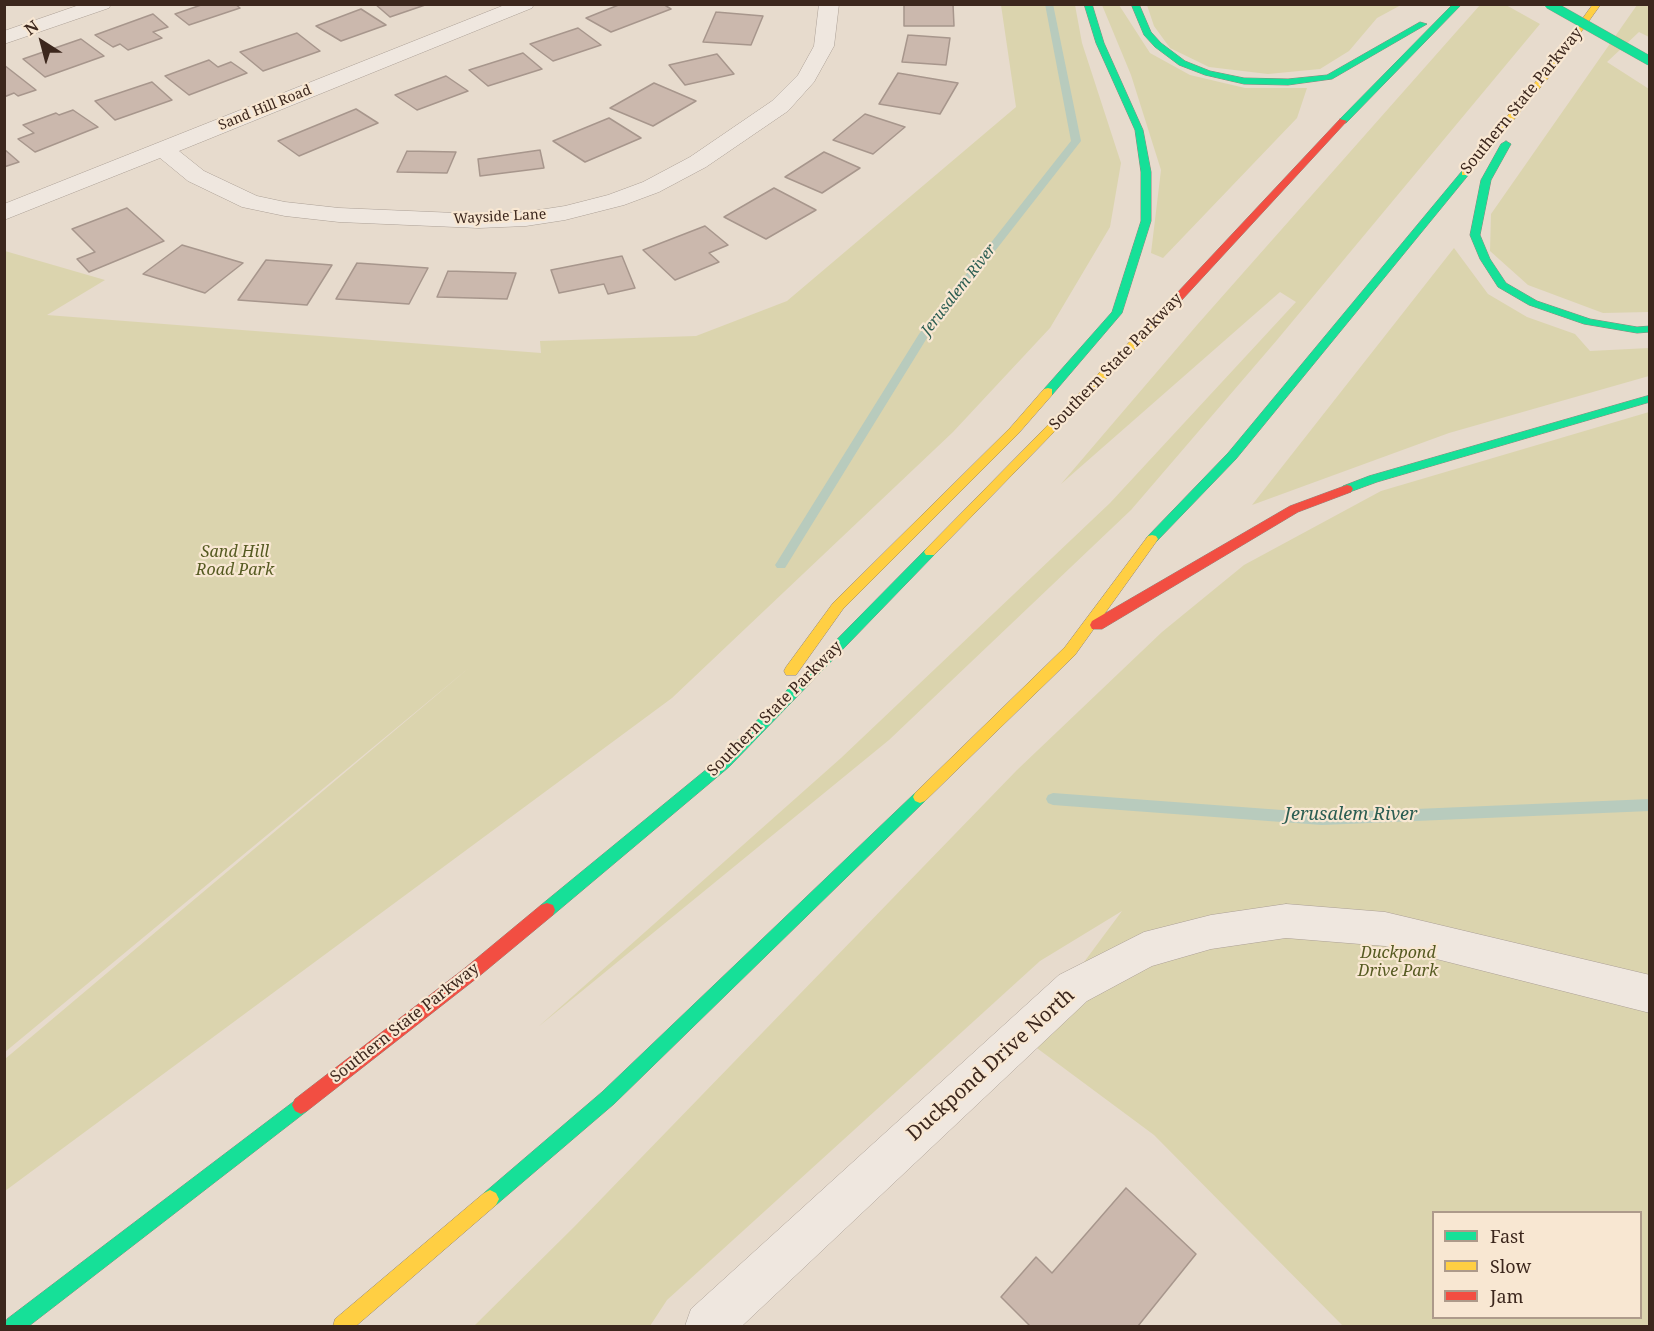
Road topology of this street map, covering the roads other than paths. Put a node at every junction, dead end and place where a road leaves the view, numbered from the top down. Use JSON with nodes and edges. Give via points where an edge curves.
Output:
{"nodes":[{"id":1,"x":102,"y":4,"type":"edge"},
{"id":2,"x":525,"y":4,"type":"edge"},
{"id":3,"x":829,"y":4,"type":"edge"},
{"id":4,"x":1088,"y":4,"type":"edge"},
{"id":5,"x":1135,"y":4,"type":"edge"},
{"id":6,"x":1452,"y":4,"type":"edge"},
{"id":7,"x":1458,"y":4,"type":"edge"},
{"id":8,"x":1549,"y":4,"type":"edge"},
{"id":9,"x":1598,"y":4,"type":"edge"},
{"id":10,"x":4,"y":38,"type":"edge"},
{"id":11,"x":1650,"y":61,"type":"edge"},
{"id":12,"x":1546,"y":75,"type":"junction"},
{"id":13,"x":164,"y":149,"type":"junction"},
{"id":14,"x":4,"y":213,"type":"edge"},
{"id":15,"x":1650,"y":329,"type":"edge"},
{"id":16,"x":1650,"y":398,"type":"edge"},
{"id":17,"x":1085,"y":632,"type":"junction"},
{"id":18,"x":724,"y":763,"type":"junction"},
{"id":19,"x":1650,"y":994,"type":"edge"},
{"id":20,"x":14,"y":1326,"type":"edge"},
{"id":21,"x":342,"y":1326,"type":"edge"},
{"id":22,"x":708,"y":1326,"type":"edge"}],
"edges":[{"from":1,"to":10,"type":"street"},
{"from":2,"to":13,"type":"street","name":"Sand Hill Road"},
{"from":3,"to":13,"type":"street","name":"Wayside Lane","via":[[824,46],[807,78],[780,106],[698,162],[651,187],[565,213],[479,221],[285,209],[250,202],[196,176]]},
{"from":4,"to":18,"type":"main road","via":[[1139,130],[1146,172],[1146,221],[1117,313],[1014,431],[838,606]]},
{"from":5,"to":6,"type":"main road","via":[[1148,33],[1182,63],[1244,81],[1288,82],[1329,77]]},
{"from":7,"to":18,"type":"main road","name":"Southern State Parkway","via":[[1342,122],[1206,271]]},
{"from":8,"to":11,"type":"main road","bridge":true},
{"from":9,"to":12,"type":"main road","name":"Southern State Parkway"},
{"from":12,"to":15,"type":"main road","via":[[1486,180],[1475,235],[1478,243],[1502,285],[1533,303],[1588,322]]},
{"from":12,"to":17,"type":"main road","name":"Southern State Parkway","via":[[1232,456],[1158,531]]},
{"from":13,"to":14,"type":"street","name":"Sand Hill Road"},
{"from":16,"to":17,"type":"main road","via":[[1373,479],[1294,509]]},
{"from":17,"to":21,"type":"main road","name":"Southern State Parkway","via":[[932,786],[608,1098]]},
{"from":18,"to":20,"type":"main road","name":"Southern State Parkway","via":[[471,973]]},
{"from":19,"to":22,"type":"street","name":"Duckpond Drive North","via":[[1385,929],[1286,921],[1211,932],[1144,950],[1073,988]]}]}
